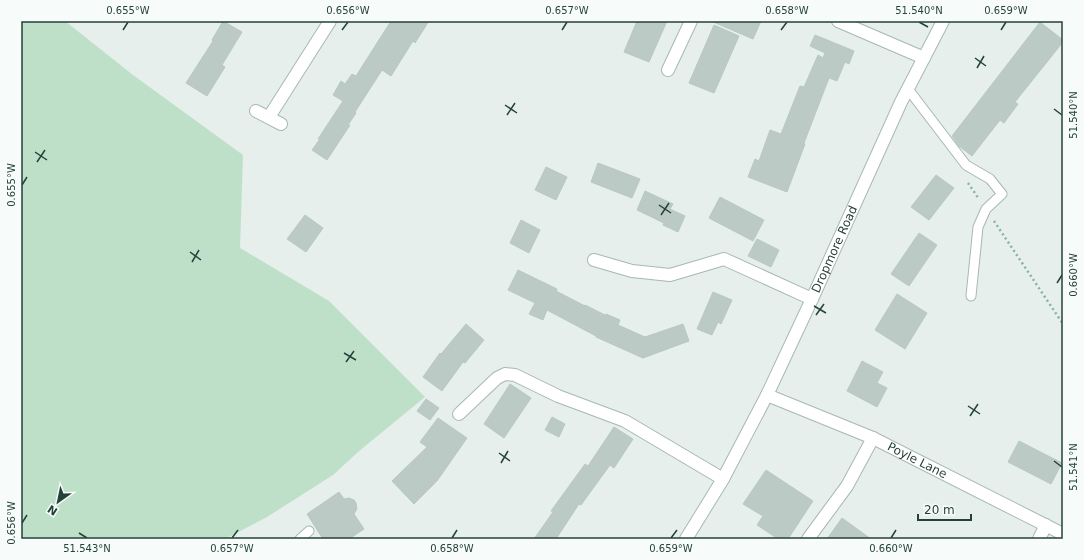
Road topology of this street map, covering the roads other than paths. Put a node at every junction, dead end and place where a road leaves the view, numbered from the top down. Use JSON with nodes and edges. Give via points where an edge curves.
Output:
{"nodes":[{"id":1,"x":330,"y":21,"type":"edge"},
{"id":2,"x":690,"y":21,"type":"edge"},
{"id":3,"x":838,"y":21,"type":"edge"},
{"id":4,"x":943,"y":21,"type":"edge"},
{"id":5,"x":924,"y":58,"type":"junction"},
{"id":6,"x":668,"y":70,"type":"dead end"},
{"id":7,"x":908,"y":89,"type":"junction"},
{"id":8,"x":256,"y":111,"type":"dead end"},
{"id":9,"x":269,"y":117,"type":"junction"},
{"id":10,"x":281,"y":124,"type":"dead end"},
{"id":11,"x":594,"y":260,"type":"dead end"},
{"id":12,"x":971,"y":296,"type":"dead end"},
{"id":13,"x":812,"y":299,"type":"junction"},
{"id":14,"x":767,"y":395,"type":"junction"},
{"id":15,"x":459,"y":414,"type":"dead end"},
{"id":16,"x":873,"y":438,"type":"junction"},
{"id":17,"x":722,"y":479,"type":"junction"},
{"id":18,"x":1046,"y":525,"type":"junction"},
{"id":19,"x":309,"y":531,"type":"dead end"},
{"id":20,"x":1063,"y":534,"type":"edge"},
{"id":21,"x":300,"y":539,"type":"edge"},
{"id":22,"x":686,"y":539,"type":"edge"},
{"id":23,"x":808,"y":539,"type":"edge"},
{"id":24,"x":1040,"y":539,"type":"edge"}],
"edges":[{"from":1,"to":9,"type":"street"},
{"from":2,"to":6,"type":"street"},
{"from":3,"to":5,"type":"street"},
{"from":4,"to":5,"type":"street","name":"Dropmore Road"},
{"from":5,"to":7,"type":"street","name":"Dropmore Road"},
{"from":7,"to":12,"type":"lane","via":[[966,165],[990,179],[1002,194],[986,209],[978,227]]},
{"from":7,"to":13,"type":"street","name":"Dropmore Road"},
{"from":8,"to":9,"type":"street"},
{"from":9,"to":10,"type":"street"},
{"from":11,"to":13,"type":"street","via":[[632,271],[670,275],[724,259]]},
{"from":13,"to":14,"type":"street","name":"Dropmore Road"},
{"from":14,"to":16,"type":"street","name":"Poyle Lane"},
{"from":14,"to":17,"type":"street","name":"Dropmore Road"},
{"from":15,"to":17,"type":"street","via":[[497,378],[505,374],[515,375],[558,396],[625,421]]},
{"from":16,"to":18,"type":"street","name":"Poyle Lane"},
{"from":16,"to":23,"type":"street","via":[[847,486]]},
{"from":17,"to":22,"type":"street","name":"Dropmore Road"},
{"from":18,"to":20,"type":"street","name":"Poyle Lane"},
{"from":18,"to":24,"type":"street"},
{"from":19,"to":21,"type":"lane"}]}
